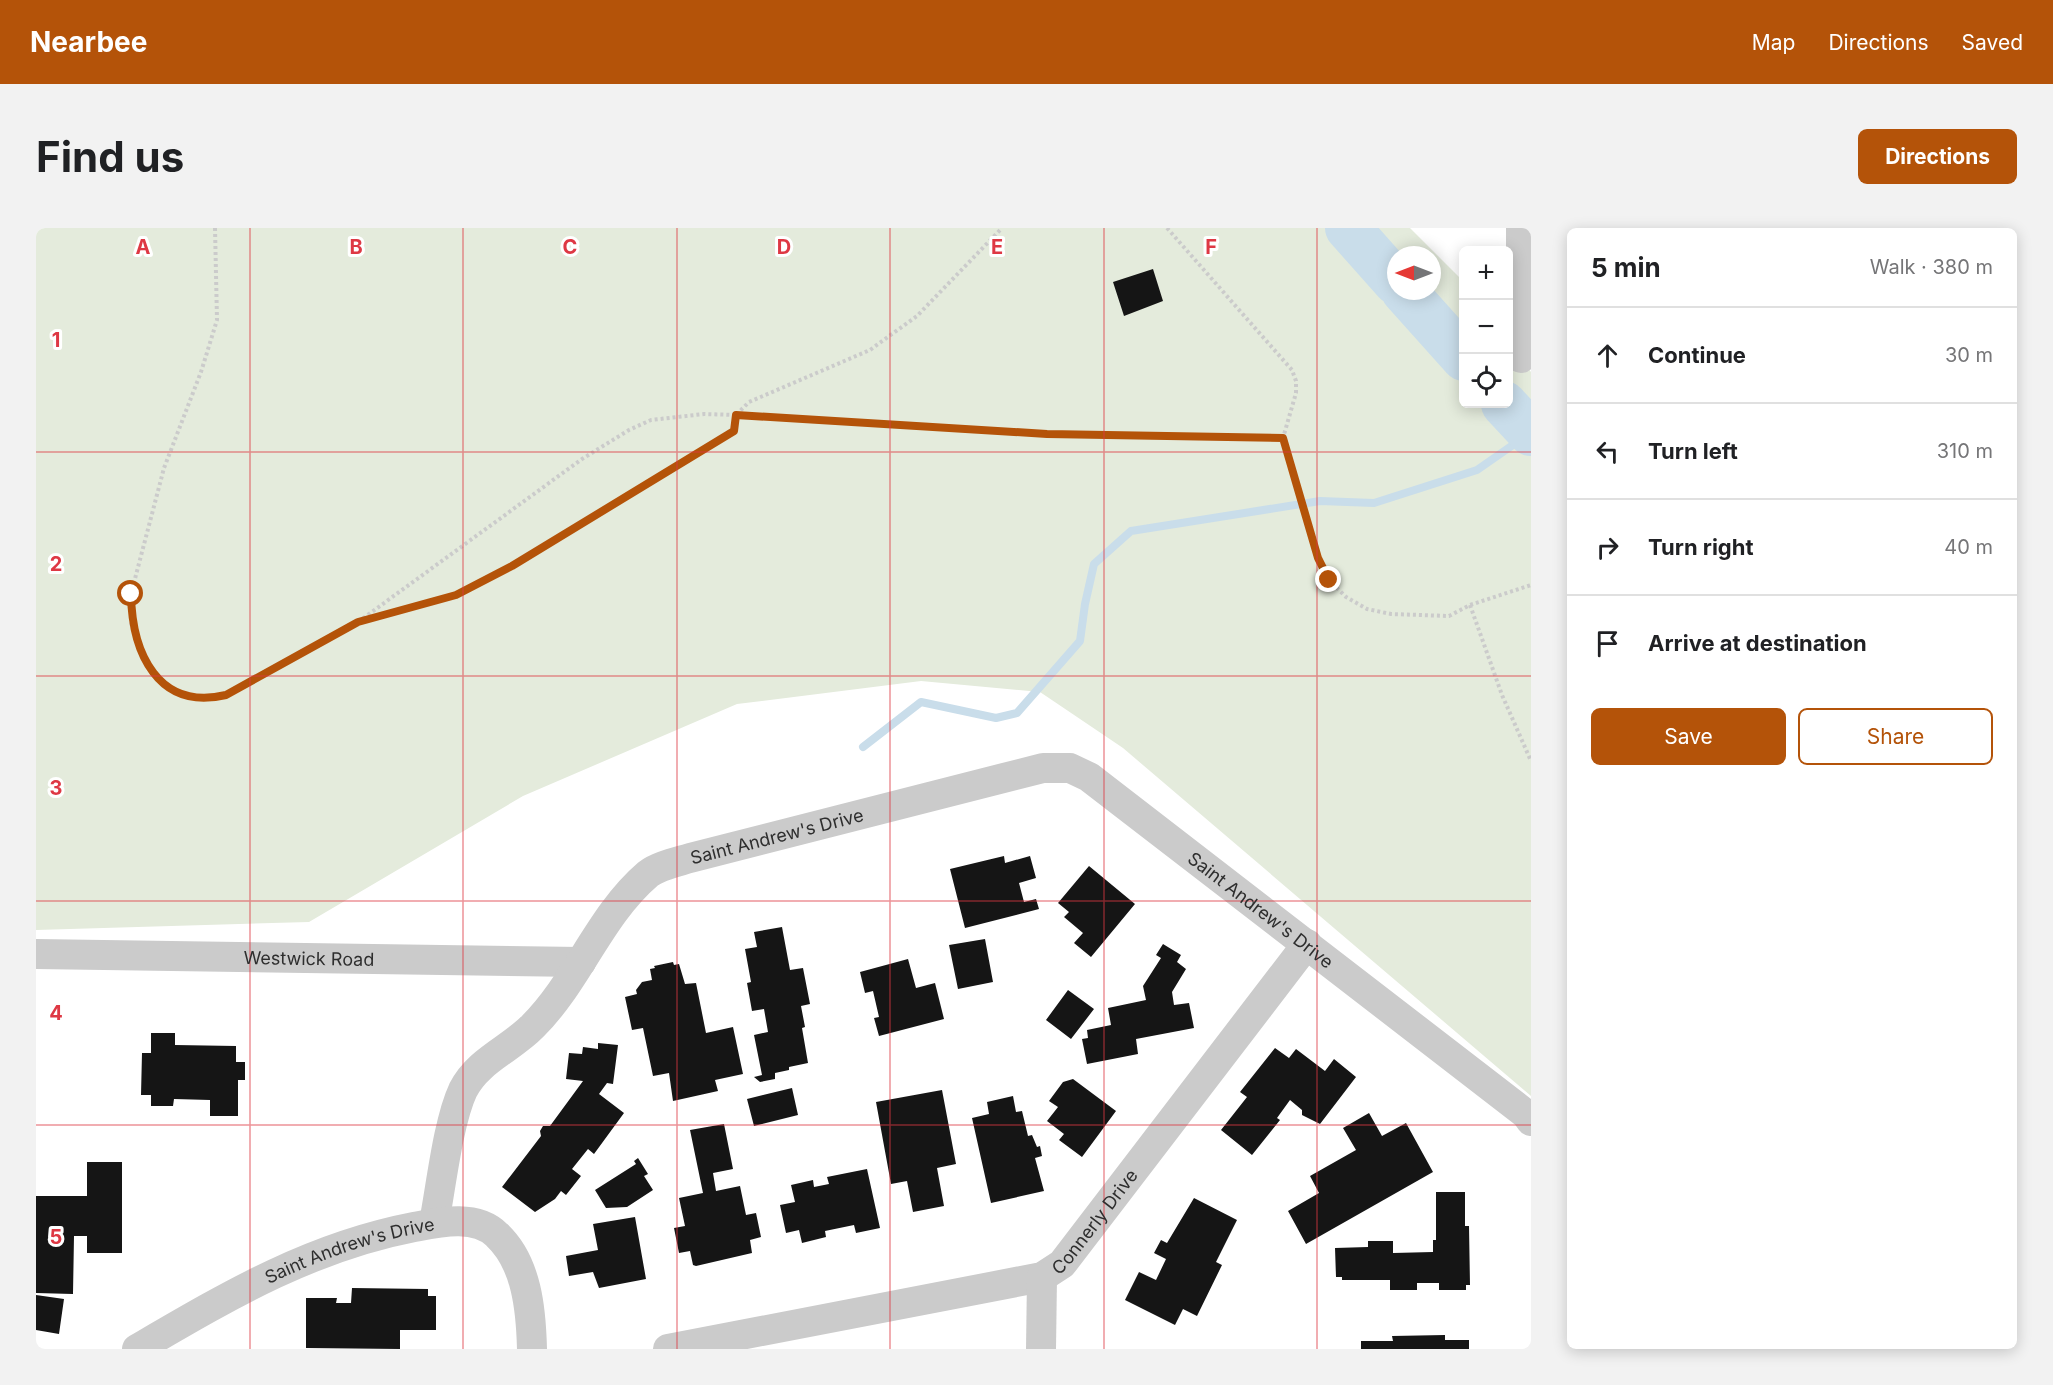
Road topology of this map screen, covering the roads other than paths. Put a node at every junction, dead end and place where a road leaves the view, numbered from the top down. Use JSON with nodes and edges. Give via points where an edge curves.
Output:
{"nodes":[{"id":1,"x":1521,"y":228,"type":"edge"},
{"id":2,"x":1521,"y":358,"type":"dead end"},
{"id":3,"x":1307,"y":944,"type":"junction"},
{"id":4,"x":36,"y":954,"type":"edge"},
{"id":5,"x":581,"y":962,"type":"junction"},
{"id":6,"x":1531,"y":1121,"type":"edge"},
{"id":7,"x":434,"y":1223,"type":"junction"},
{"id":8,"x":1042,"y":1277,"type":"junction"},
{"id":9,"x":137,"y":1349,"type":"edge"},
{"id":10,"x":532,"y":1349,"type":"edge"},
{"id":11,"x":668,"y":1349,"type":"edge"},
{"id":12,"x":1041,"y":1349,"type":"edge"}],
"edges":[{"from":1,"to":2,"type":"street"},
{"from":3,"to":5,"type":"street","name":"Saint Andrew's Drive","via":[[1089,777],[1070,768],[1043,768],[690,858],[650,872],[625,897]]},
{"from":3,"to":6,"type":"street","name":"Saint Andrew's Drive","via":[[1527,1114]]},
{"from":3,"to":8,"type":"street","name":"Connerly Drive","via":[[1062,1264]]},
{"from":4,"to":5,"type":"street","name":"Westwick Road"},
{"from":5,"to":7,"type":"street","name":"Saint Andrew's Drive","via":[[532,1028],[480,1066],[463,1090]]},
{"from":7,"to":9,"type":"street","name":"Saint Andrew's Drive","via":[[351,1242],[303,1259],[249,1284]]},
{"from":7,"to":10,"type":"street","via":[[471,1221],[496,1233],[507,1247],[525,1285]]},
{"from":8,"to":11,"type":"street","name":"Connerly Drive"},
{"from":8,"to":12,"type":"street"}]}
